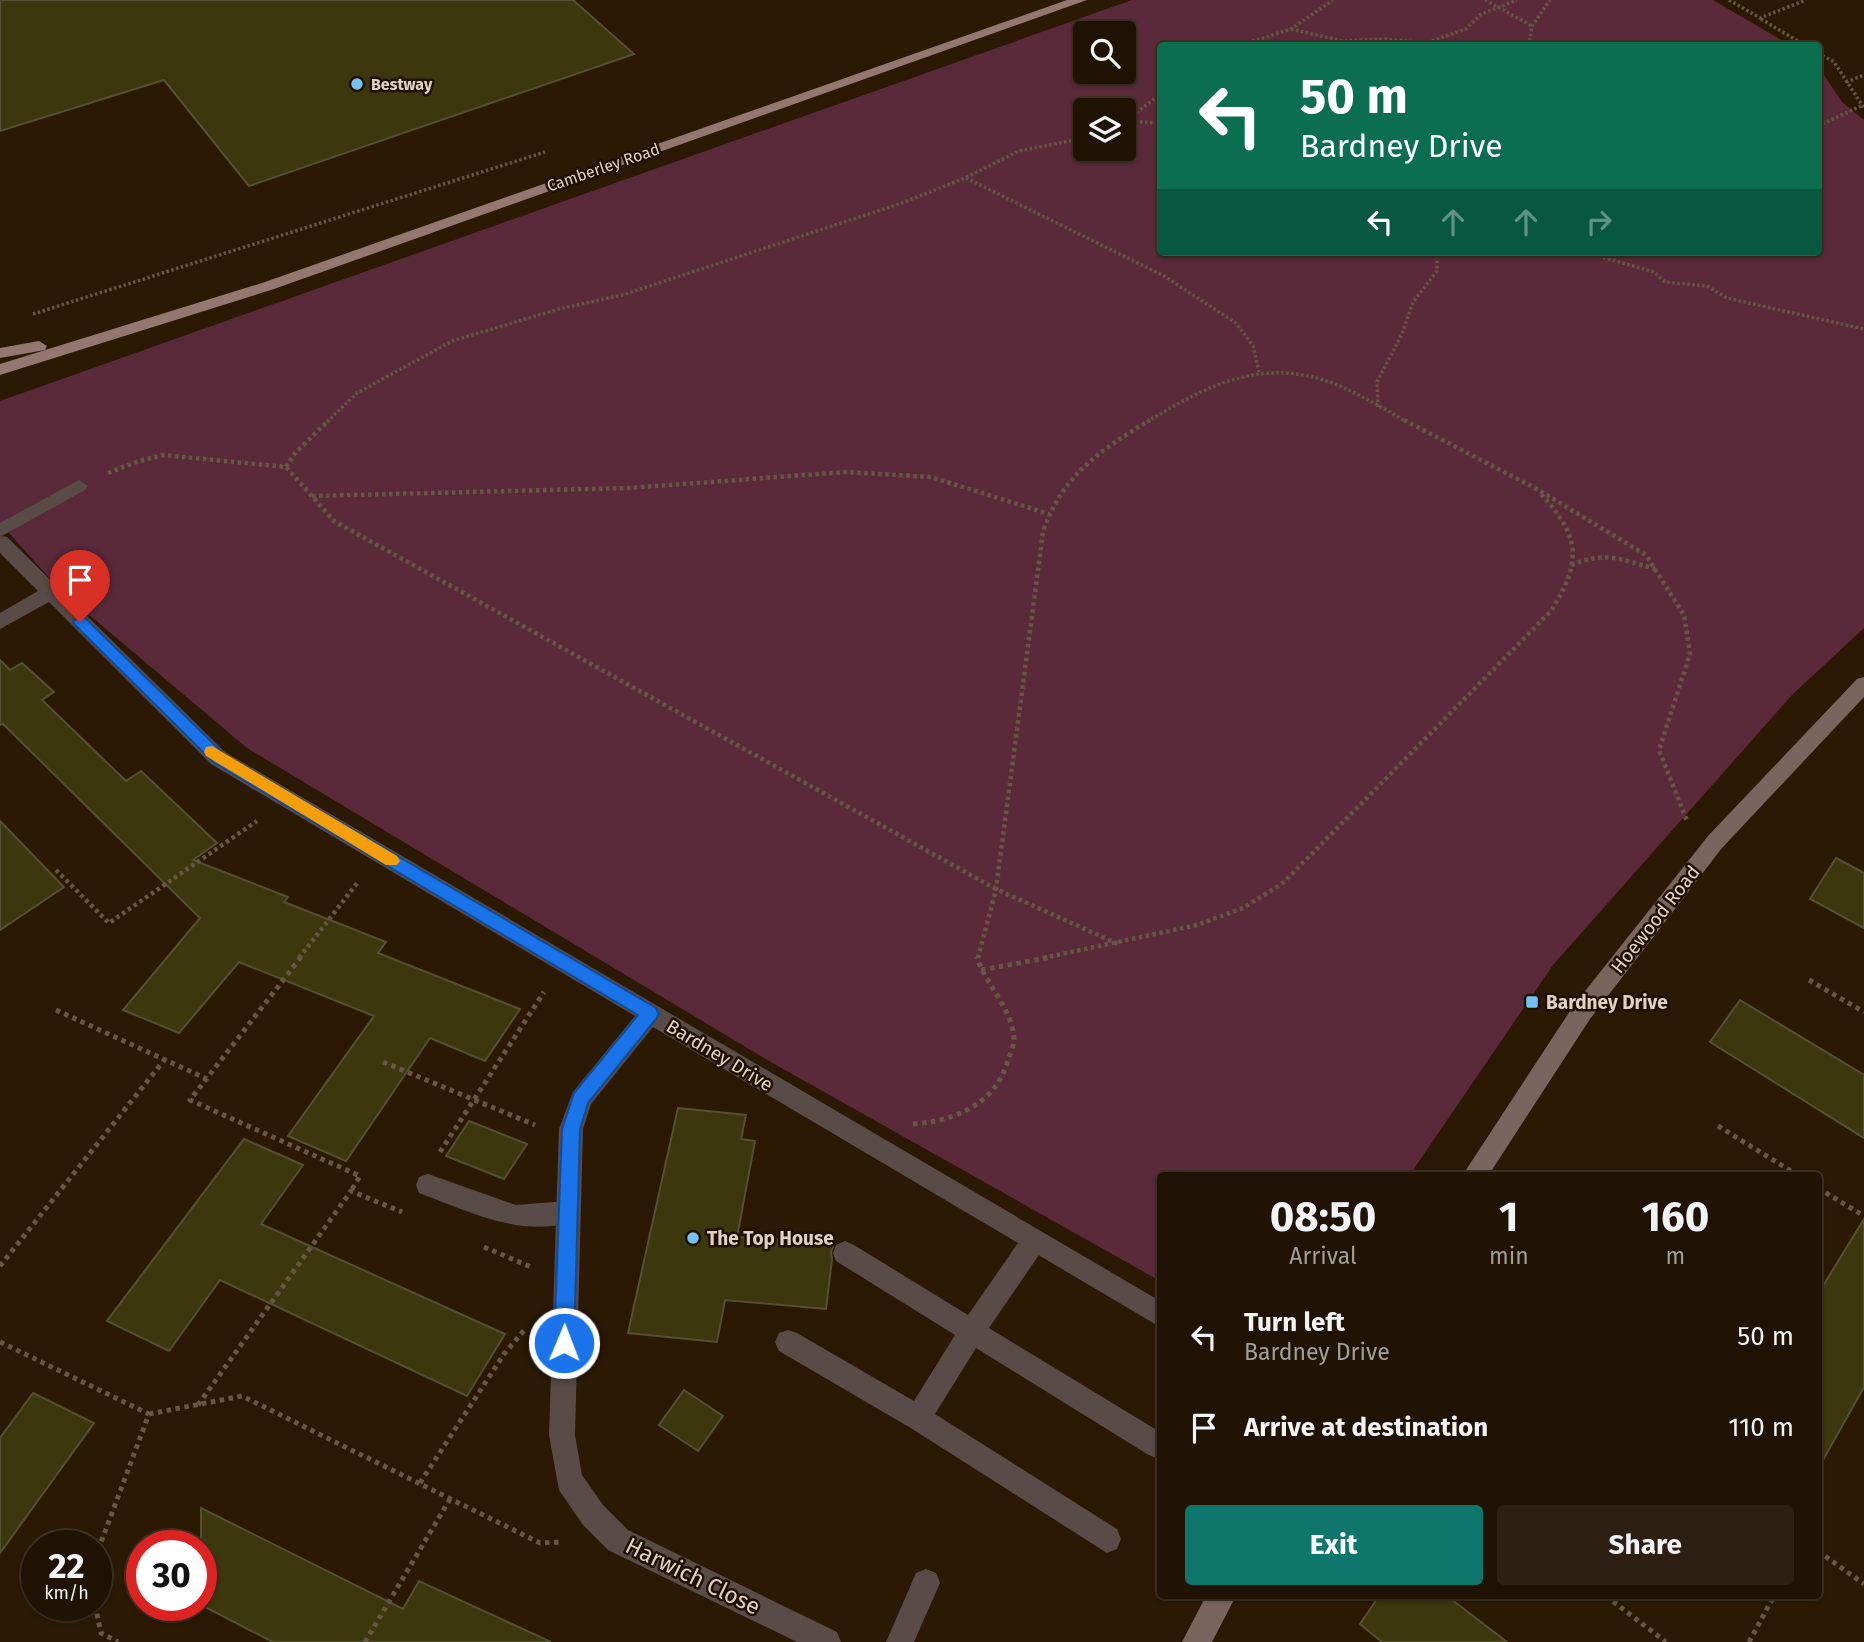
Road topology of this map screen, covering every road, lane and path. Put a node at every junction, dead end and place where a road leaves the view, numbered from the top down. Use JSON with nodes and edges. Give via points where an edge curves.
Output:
{"nodes":[{"id":1,"x":1080,"y":0,"type":"edge"},
{"id":2,"x":1333,"y":0,"type":"edge"},
{"id":3,"x":1485,"y":0,"type":"edge"},
{"id":4,"x":1517,"y":0,"type":"edge"},
{"id":5,"x":1550,"y":0,"type":"edge"},
{"id":6,"x":1730,"y":0,"type":"edge"},
{"id":7,"x":1807,"y":0,"type":"edge"},
{"id":8,"x":1498,"y":7,"type":"junction"},
{"id":9,"x":1760,"y":18,"type":"junction"},
{"id":10,"x":1532,"y":26,"type":"junction"},
{"id":11,"x":1291,"y":29,"type":"junction"},
{"id":12,"x":1431,"y":41,"type":"junction"},
{"id":13,"x":1250,"y":42,"type":"edge"},
{"id":14,"x":1437,"y":42,"type":"edge"},
{"id":15,"x":1530,"y":42,"type":"edge"},
{"id":16,"x":1799,"y":42,"type":"edge"},
{"id":17,"x":1822,"y":54,"type":"edge"},
{"id":18,"x":1864,"y":75,"type":"edge"},
{"id":19,"x":1846,"y":82,"type":"junction"},
{"id":20,"x":1157,"y":98,"type":"edge"},
{"id":21,"x":1862,"y":107,"type":"edge"},
{"id":22,"x":1136,"y":113,"type":"edge"},
{"id":23,"x":1136,"y":121,"type":"edge"},
{"id":24,"x":1157,"y":122,"type":"edge"},
{"id":25,"x":1822,"y":123,"type":"edge"},
{"id":26,"x":1073,"y":140,"type":"edge"},
{"id":27,"x":551,"y":150,"type":"dead end"},
{"id":28,"x":965,"y":178,"type":"junction"},
{"id":29,"x":1437,"y":256,"type":"edge"},
{"id":30,"x":1598,"y":256,"type":"edge"},
{"id":31,"x":23,"y":317,"type":"dead end"},
{"id":32,"x":1864,"y":329,"type":"edge"},
{"id":33,"x":126,"y":330,"type":"junction"},
{"id":34,"x":0,"y":353,"type":"edge"},
{"id":35,"x":0,"y":370,"type":"edge"},
{"id":36,"x":1259,"y":372,"type":"junction"},
{"id":37,"x":1378,"y":407,"type":"junction"},
{"id":38,"x":286,"y":467,"type":"junction"},
{"id":39,"x":79,"y":486,"type":"joint"},
{"id":40,"x":1535,"y":488,"type":"junction"},
{"id":41,"x":312,"y":496,"type":"junction"},
{"id":42,"x":1049,"y":514,"type":"junction"},
{"id":43,"x":0,"y":531,"type":"edge"},
{"id":44,"x":0,"y":542,"type":"edge"},
{"id":45,"x":1572,"y":565,"type":"junction"},
{"id":46,"x":1656,"y":569,"type":"junction"},
{"id":47,"x":50,"y":592,"type":"junction"},
{"id":48,"x":0,"y":622,"type":"edge"},
{"id":49,"x":1864,"y":684,"type":"edge"},
{"id":50,"x":288,"y":799,"type":"junction"},
{"id":51,"x":1687,"y":822,"type":"dead end"},
{"id":52,"x":380,"y":854,"type":"junction"},
{"id":53,"x":56,"y":870,"type":"dead end"},
{"id":54,"x":996,"y":889,"type":"junction"},
{"id":55,"x":1118,"y":944,"type":"junction"},
{"id":56,"x":564,"y":962,"type":"junction"},
{"id":57,"x":981,"y":970,"type":"junction"},
{"id":58,"x":1809,"y":980,"type":"dead end"},
{"id":59,"x":56,"y":1010,"type":"dead end"},
{"id":60,"x":1864,"y":1012,"type":"edge"},
{"id":61,"x":650,"y":1014,"type":"junction"},
{"id":62,"x":165,"y":1059,"type":"junction"},
{"id":63,"x":383,"y":1062,"type":"dead end"},
{"id":64,"x":207,"y":1079,"type":"junction"},
{"id":65,"x":474,"y":1100,"type":"junction"},
{"id":66,"x":1718,"y":1126,"type":"dead end"},
{"id":67,"x":571,"y":1129,"type":"junction"},
{"id":68,"x":890,"y":1155,"type":"junction"},
{"id":69,"x":1477,"y":1172,"type":"edge"},
{"id":70,"x":1793,"y":1172,"type":"edge"},
{"id":71,"x":431,"y":1174,"type":"joint"},
{"id":72,"x":1822,"y":1190,"type":"edge"},
{"id":73,"x":351,"y":1191,"type":"junction"},
{"id":74,"x":568,"y":1212,"type":"junction"},
{"id":75,"x":1864,"y":1216,"type":"edge"},
{"id":76,"x":413,"y":1217,"type":"dead end"},
{"id":77,"x":1034,"y":1241,"type":"junction"},
{"id":78,"x":477,"y":1244,"type":"dead end"},
{"id":79,"x":845,"y":1253,"type":"dead end"},
{"id":80,"x":0,"y":1266,"type":"edge"},
{"id":81,"x":566,"y":1282,"type":"junction"},
{"id":82,"x":1157,"y":1313,"type":"edge"},
{"id":83,"x":972,"y":1330,"type":"junction"},
{"id":84,"x":788,"y":1342,"type":"dead end"},
{"id":85,"x":1,"y":1345,"type":"edge"},
{"id":86,"x":198,"y":1405,"type":"junction"},
{"id":87,"x":149,"y":1414,"type":"junction"},
{"id":88,"x":918,"y":1418,"type":"junction"},
{"id":89,"x":1156,"y":1445,"type":"dead end"},
{"id":90,"x":419,"y":1483,"type":"junction"},
{"id":91,"x":450,"y":1499,"type":"junction"},
{"id":92,"x":106,"y":1530,"type":"edge"},
{"id":93,"x":1107,"y":1539,"type":"dead end"},
{"id":94,"x":618,"y":1540,"type":"junction"},
{"id":95,"x":1822,"y":1554,"type":"edge"},
{"id":96,"x":926,"y":1583,"type":"dead end"},
{"id":97,"x":1864,"y":1584,"type":"edge"},
{"id":98,"x":1220,"y":1599,"type":"edge"},
{"id":99,"x":1610,"y":1599,"type":"edge"},
{"id":100,"x":1772,"y":1599,"type":"edge"},
{"id":101,"x":98,"y":1621,"type":"edge"},
{"id":102,"x":118,"y":1642,"type":"edge"},
{"id":103,"x":365,"y":1642,"type":"edge"},
{"id":104,"x":827,"y":1642,"type":"edge"},
{"id":105,"x":900,"y":1642,"type":"edge"},
{"id":106,"x":1196,"y":1642,"type":"edge"},
{"id":107,"x":1667,"y":1642,"type":"edge"},
{"id":108,"x":1749,"y":1642,"type":"edge"}],
"edges":[{"from":1,"to":33,"type":"main road","name":"Camberley Road","via":[[268,286]]},
{"from":2,"to":11,"type":"path"},
{"from":3,"to":8,"type":"path"},
{"from":4,"to":8,"type":"path"},
{"from":5,"to":10,"type":"path"},
{"from":6,"to":9,"type":"path"},
{"from":7,"to":9,"type":"path"},
{"from":8,"to":10,"type":"path"},
{"from":8,"to":12,"type":"path","via":[[1481,14],[1466,29]]},
{"from":9,"to":16,"type":"path"},
{"from":10,"to":15,"type":"path"},
{"from":11,"to":12,"type":"path","via":[[1343,41]]},
{"from":11,"to":13,"type":"path"},
{"from":12,"to":14,"type":"path"},
{"from":17,"to":19,"type":"path","via":[[1834,62]]},
{"from":18,"to":19,"type":"path"},
{"from":19,"to":21,"type":"path"},
{"from":20,"to":22,"type":"path"},
{"from":21,"to":25,"type":"path"},
{"from":23,"to":24,"type":"path"},
{"from":26,"to":28,"type":"path","via":[[1019,151]]},
{"from":27,"to":31,"type":"path"},
{"from":28,"to":36,"type":"path","via":[[1164,276],[1236,323],[1253,346]]},
{"from":28,"to":38,"type":"path","via":[[622,295],[452,341],[357,393]]},
{"from":29,"to":37,"type":"path","via":[[1437,271],[1413,302],[1377,382]]},
{"from":30,"to":32,"type":"path","via":[[1654,272],[1664,282],[1707,286],[1727,298]]},
{"from":33,"to":34,"type":"main road","name":"Camberley Road"},
{"from":33,"to":35,"type":"main road","name":"Camberley Road"},
{"from":36,"to":37,"type":"path","via":[[1308,376],[1335,384]]},
{"from":36,"to":42,"type":"path","via":[[1220,382],[1114,440],[1069,479]]},
{"from":37,"to":40,"type":"path"},
{"from":38,"to":39,"type":"path","via":[[260,468],[169,455],[141,459]]},
{"from":38,"to":41,"type":"path"},
{"from":39,"to":43,"type":"street"},
{"from":40,"to":45,"type":"path","via":[[1566,523]]},
{"from":40,"to":46,"type":"path","via":[[1646,555]]},
{"from":41,"to":42,"type":"path","via":[[629,488],[845,472],[931,477]]},
{"from":41,"to":54,"type":"path","via":[[334,521]]},
{"from":42,"to":54,"type":"path","via":[[1041,540]]},
{"from":44,"to":47,"type":"street","name":"Bardney Drive"},
{"from":45,"to":46,"type":"path","via":[[1594,556]]},
{"from":45,"to":55,"type":"path","via":[[1564,591],[1550,611],[1283,883],[1243,908],[1197,925]]},
{"from":46,"to":51,"type":"path","via":[[1684,615],[1690,654],[1659,750]]},
{"from":47,"to":48,"type":"street"},
{"from":47,"to":50,"type":"street","name":"Bardney Drive","via":[[218,758]]},
{"from":49,"to":69,"type":"street","name":"Hoewood Road","via":[[1715,842],[1582,1012]]},
{"from":50,"to":52,"type":"street","name":"Bardney Drive"},
{"from":50,"to":53,"type":"path","via":[[109,923]]},
{"from":52,"to":56,"type":"street","name":"Bardney Drive"},
{"from":52,"to":64,"type":"path"},
{"from":54,"to":55,"type":"path"},
{"from":54,"to":57,"type":"path","via":[[977,955]]},
{"from":55,"to":57,"type":"path"},
{"from":56,"to":61,"type":"street","name":"Bardney Drive"},
{"from":56,"to":65,"type":"path"},
{"from":57,"to":68,"type":"path","via":[[1001,1000],[1014,1040],[1004,1076],[979,1104],[942,1122],[911,1124]]},
{"from":58,"to":60,"type":"path"},
{"from":59,"to":62,"type":"path"},
{"from":61,"to":67,"type":"street","name":"Harwich Close","via":[[581,1099]]},
{"from":61,"to":68,"type":"street","name":"Bardney Drive"},
{"from":62,"to":64,"type":"path"},
{"from":62,"to":80,"type":"path"},
{"from":63,"to":65,"type":"path"},
{"from":64,"to":73,"type":"path","via":[[190,1100],[360,1176]]},
{"from":65,"to":67,"type":"path","via":[[543,1128]]},
{"from":65,"to":71,"type":"path"},
{"from":66,"to":70,"type":"path"},
{"from":67,"to":74,"type":"street","name":"Harwich Close"},
{"from":68,"to":77,"type":"street","name":"Bardney Drive"},
{"from":71,"to":74,"type":"street","via":[[516,1216]]},
{"from":72,"to":75,"type":"path"},
{"from":73,"to":76,"type":"path"},
{"from":73,"to":86,"type":"path"},
{"from":74,"to":81,"type":"street","name":"Harwich Close"},
{"from":77,"to":82,"type":"street","name":"Bardney Drive"},
{"from":77,"to":83,"type":"street"},
{"from":78,"to":81,"type":"path"},
{"from":79,"to":83,"type":"street"},
{"from":81,"to":90,"type":"path","via":[[504,1354]]},
{"from":81,"to":94,"type":"street","name":"Harwich Close","via":[[562,1435],[569,1480],[593,1515]]},
{"from":83,"to":88,"type":"street"},
{"from":83,"to":89,"type":"street"},
{"from":84,"to":88,"type":"street"},
{"from":85,"to":87,"type":"path"},
{"from":86,"to":87,"type":"path"},
{"from":86,"to":90,"type":"path","via":[[242,1396]]},
{"from":87,"to":92,"type":"path"},
{"from":88,"to":93,"type":"street"},
{"from":90,"to":91,"type":"path"},
{"from":91,"to":94,"type":"path","via":[[540,1543]]},
{"from":91,"to":103,"type":"path"},
{"from":94,"to":104,"type":"street","name":"Harwich Close"},
{"from":95,"to":97,"type":"path"},
{"from":96,"to":105,"type":"street"},
{"from":98,"to":106,"type":"street"},
{"from":99,"to":107,"type":"path"},
{"from":100,"to":108,"type":"path"},
{"from":101,"to":102,"type":"path","via":[[101,1633]]}]}
